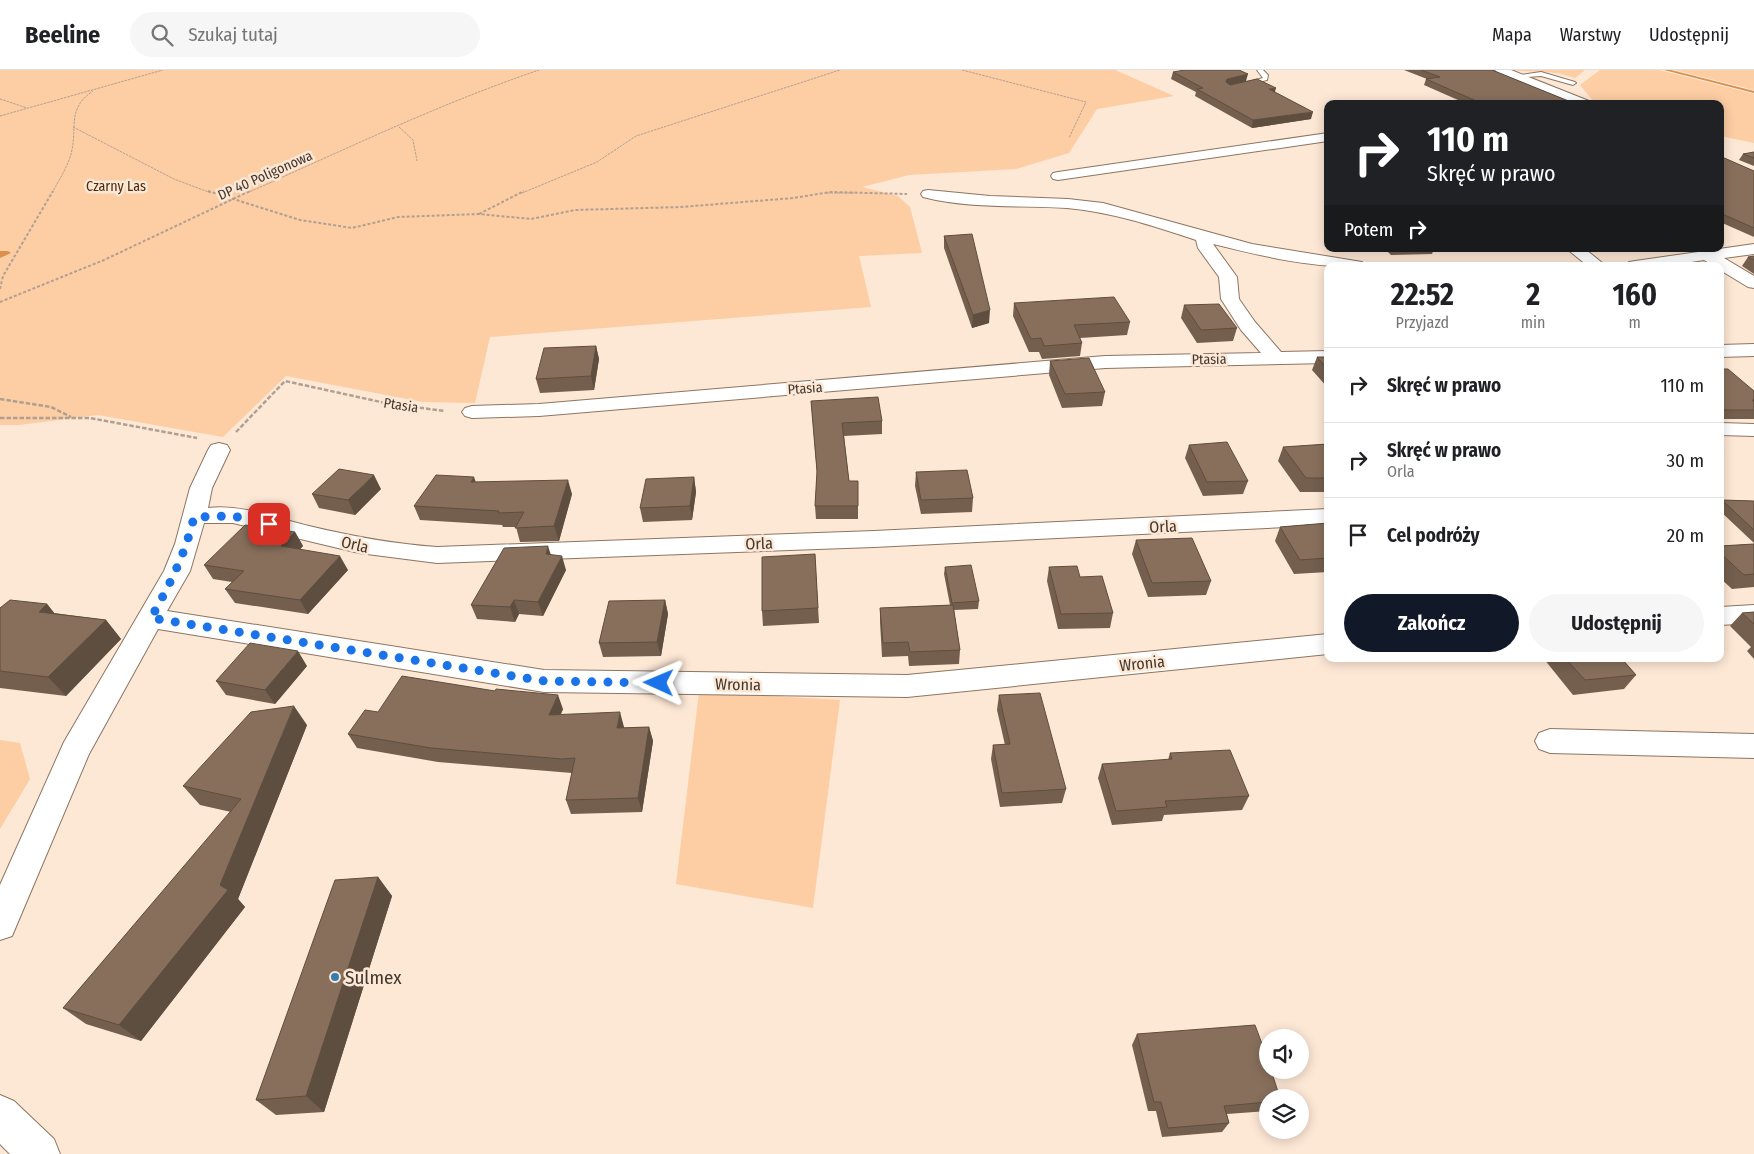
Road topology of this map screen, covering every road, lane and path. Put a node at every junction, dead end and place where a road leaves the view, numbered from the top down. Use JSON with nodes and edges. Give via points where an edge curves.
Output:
{"nodes":[{"id":1,"x":163,"y":70,"type":"edge"},
{"id":2,"x":539,"y":70,"type":"edge"},
{"id":3,"x":840,"y":70,"type":"edge"},
{"id":4,"x":962,"y":70,"type":"edge"},
{"id":5,"x":1260,"y":70,"type":"edge"},
{"id":6,"x":1501,"y":70,"type":"edge"},
{"id":7,"x":1516,"y":76,"type":"junction"},
{"id":8,"x":1237,"y":86,"type":"edge"},
{"id":9,"x":93,"y":91,"type":"junction"},
{"id":10,"x":1554,"y":91,"type":"junction"},
{"id":11,"x":0,"y":99,"type":"edge"},
{"id":12,"x":1573,"y":100,"type":"edge"},
{"id":13,"x":28,"y":108,"type":"junction"},
{"id":14,"x":0,"y":116,"type":"edge"},
{"id":15,"x":74,"y":127,"type":"junction"},
{"id":16,"x":399,"y":127,"type":"junction"},
{"id":17,"x":1069,"y":138,"type":"dead end"},
{"id":18,"x":1324,"y":138,"type":"edge"},
{"id":19,"x":417,"y":162,"type":"dead end"},
{"id":20,"x":1058,"y":176,"type":"dead end"},
{"id":21,"x":928,"y":194,"type":"joint"},
{"id":22,"x":231,"y":200,"type":"junction"},
{"id":23,"x":478,"y":214,"type":"junction"},
{"id":24,"x":1204,"y":237,"type":"junction"},
{"id":25,"x":1754,"y":249,"type":"edge"},
{"id":26,"x":1579,"y":252,"type":"edge"},
{"id":27,"x":1707,"y":254,"type":"junction"},
{"id":28,"x":1330,"y":262,"type":"edge"},
{"id":29,"x":1593,"y":262,"type":"edge"},
{"id":30,"x":1659,"y":262,"type":"edge"},
{"id":31,"x":1720,"y":262,"type":"edge"},
{"id":32,"x":1724,"y":264,"type":"edge"},
{"id":33,"x":1754,"y":282,"type":"edge"},
{"id":34,"x":0,"y":289,"type":"edge"},
{"id":35,"x":0,"y":302,"type":"edge"},
{"id":36,"x":1754,"y":350,"type":"edge"},
{"id":37,"x":1724,"y":351,"type":"edge"},
{"id":38,"x":1324,"y":357,"type":"edge"},
{"id":39,"x":1276,"y":358,"type":"junction"},
{"id":40,"x":0,"y":400,"type":"edge"},
{"id":41,"x":472,"y":412,"type":"joint"},
{"id":42,"x":71,"y":417,"type":"junction"},
{"id":43,"x":0,"y":418,"type":"edge"},
{"id":44,"x":1724,"y":429,"type":"edge"},
{"id":45,"x":1754,"y":430,"type":"edge"},
{"id":46,"x":219,"y":450,"type":"junction"},
{"id":47,"x":194,"y":517,"type":"junction"},
{"id":48,"x":1324,"y":517,"type":"edge"},
{"id":49,"x":1754,"y":614,"type":"edge"},
{"id":50,"x":1724,"y":616,"type":"edge"},
{"id":51,"x":151,"y":618,"type":"junction"},
{"id":52,"x":1324,"y":644,"type":"edge"},
{"id":53,"x":1550,"y":741,"type":"dead end"},
{"id":54,"x":1754,"y":746,"type":"edge"},
{"id":55,"x":0,"y":924,"type":"edge"},
{"id":56,"x":0,"y":1115,"type":"edge"},
{"id":57,"x":39,"y":1154,"type":"edge"}],
"edges":[{"from":1,"to":9,"type":"path"},
{"from":2,"to":16,"type":"path","name":"DP 40 Poligonowa","via":[[489,87]]},
{"from":3,"to":23,"type":"path","via":[[636,136],[597,162]]},
{"from":4,"to":17,"type":"path","via":[[1086,102]]},
{"from":5,"to":8,"type":"lane","via":[[1265,79]]},
{"from":6,"to":7,"type":"street"},
{"from":7,"to":10,"type":"street"},
{"from":7,"to":10,"type":"lane","via":[[1542,74],[1574,83]]},
{"from":9,"to":13,"type":"path"},
{"from":9,"to":15,"type":"path","via":[[80,99],[74,111]]},
{"from":10,"to":12,"type":"street"},
{"from":11,"to":13,"type":"path"},
{"from":13,"to":14,"type":"path"},
{"from":15,"to":22,"type":"path","via":[[174,179]]},
{"from":15,"to":34,"type":"path","via":[[72,155],[66,169],[16,252]]},
{"from":16,"to":19,"type":"path","via":[[414,140]]},
{"from":16,"to":22,"type":"path","name":"DP 40 Poligonowa"},
{"from":18,"to":20,"type":"street"},
{"from":21,"to":23,"type":"path","via":[[831,192],[681,208],[575,210],[531,219]]},
{"from":21,"to":24,"type":"street","via":[[1104,208]]},
{"from":22,"to":23,"type":"path","via":[[300,220],[352,228],[398,217]]},
{"from":22,"to":35,"type":"path","name":"DP 40 Poligonowa","via":[[104,260]]},
{"from":24,"to":28,"type":"street","via":[[1271,253]]},
{"from":24,"to":39,"type":"street","via":[[1206,248],[1228,277],[1230,299]]},
{"from":25,"to":27,"type":"street"},
{"from":26,"to":29,"type":"street"},
{"from":27,"to":30,"type":"street"},
{"from":27,"to":31,"type":"street"},
{"from":32,"to":33,"type":"street"},
{"from":36,"to":37,"type":"street"},
{"from":38,"to":39,"type":"street","name":"Ptasia"},
{"from":39,"to":41,"type":"street","name":"Ptasia","via":[[1104,362],[539,410]]},
{"from":40,"to":42,"type":"path","via":[[51,407]]},
{"from":41,"to":46,"type":"path","name":"Ptasia","via":[[390,404],[285,381]]},
{"from":42,"to":43,"type":"path"},
{"from":42,"to":46,"type":"path","via":[[195,437]]},
{"from":44,"to":45,"type":"street"},
{"from":46,"to":47,"type":"street","via":[[201,488]]},
{"from":47,"to":48,"type":"street","name":"Orla","via":[[233,516],[377,549],[437,555],[874,539]]},
{"from":47,"to":51,"type":"street","via":[[177,571]]},
{"from":49,"to":50,"type":"street"},
{"from":51,"to":52,"type":"street","name":"Wronia","via":[[544,681],[907,686]]},
{"from":51,"to":55,"type":"street","via":[[75,751]]},
{"from":53,"to":54,"type":"street"},
{"from":56,"to":57,"type":"street"}]}
